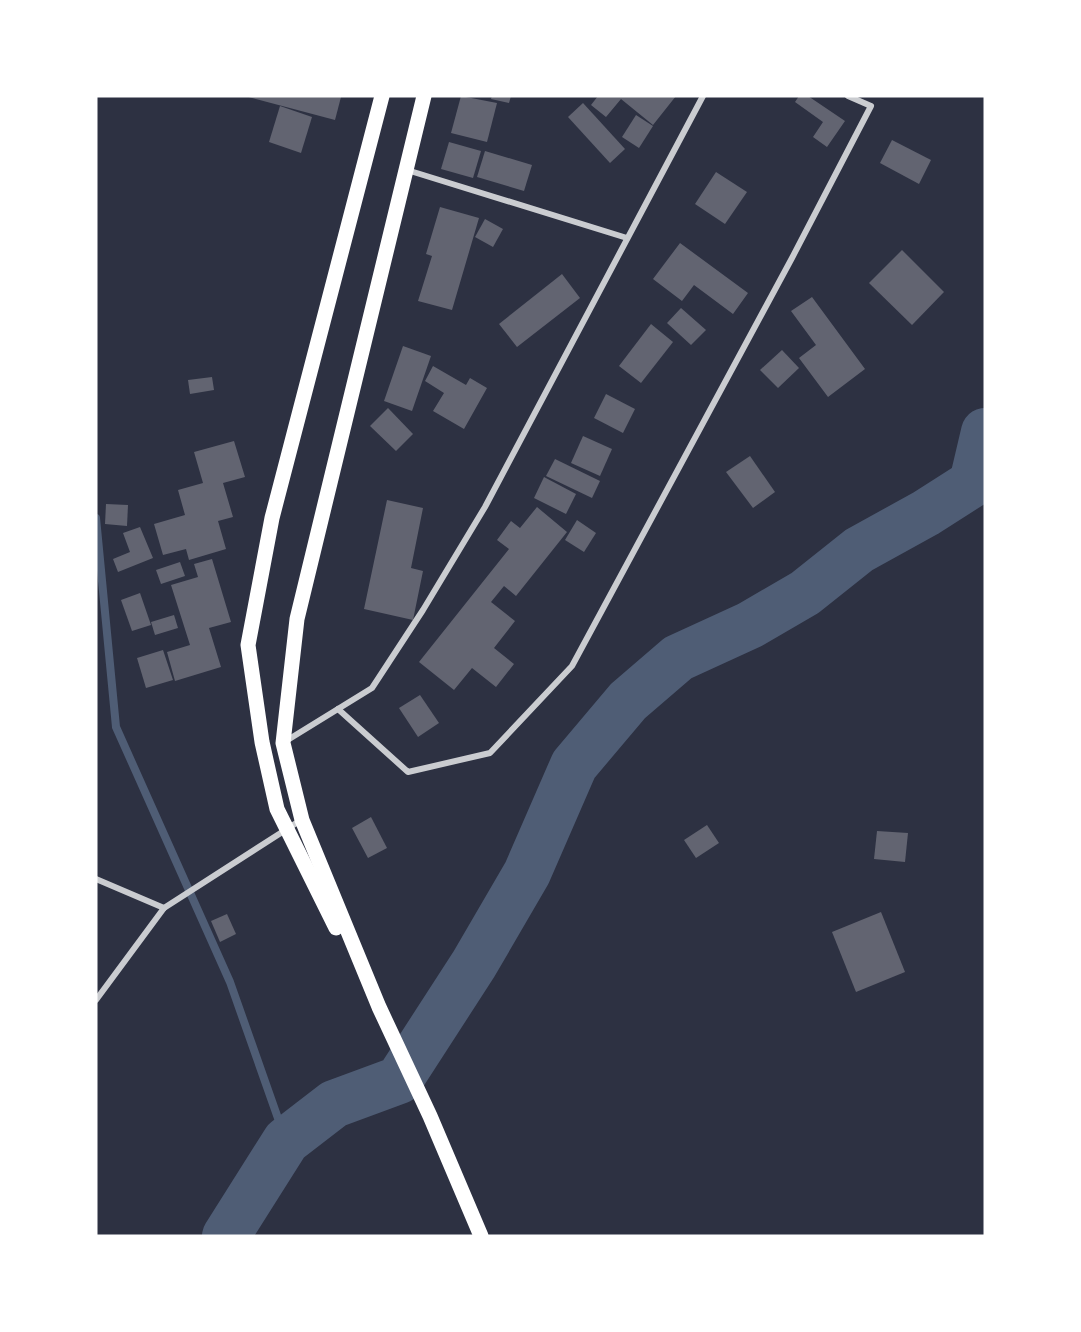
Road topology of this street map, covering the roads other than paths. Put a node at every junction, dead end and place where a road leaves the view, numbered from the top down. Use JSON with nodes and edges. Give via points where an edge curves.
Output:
{"nodes":[{"id":1,"x":382,"y":96,"type":"edge"},
{"id":2,"x":424,"y":96,"type":"edge"},
{"id":3,"x":703,"y":96,"type":"edge"},
{"id":4,"x":848,"y":96,"type":"edge"},
{"id":5,"x":406,"y":170,"type":"junction"},
{"id":6,"x":627,"y":238,"type":"junction"},
{"id":7,"x":338,"y":708,"type":"junction"},
{"id":8,"x":283,"y":743,"type":"junction"},
{"id":9,"x":302,"y":820,"type":"junction"},
{"id":10,"x":287,"y":829,"type":"junction"},
{"id":11,"x":96,"y":879,"type":"edge"},
{"id":12,"x":164,"y":908,"type":"junction"},
{"id":13,"x":96,"y":1000,"type":"edge"},
{"id":14,"x":381,"y":1012,"type":"junction"},
{"id":15,"x":481,"y":1236,"type":"edge"}],
"edges":[{"from":1,"to":10,"type":"main road","via":[[272,518],[249,645],[262,742],[277,809]]},
{"from":2,"to":5,"type":"main road"},
{"from":3,"to":6,"type":"street"},
{"from":4,"to":7,"type":"street","via":[[871,106],[572,666],[490,753],[408,772]]},
{"from":5,"to":6,"type":"street"},
{"from":5,"to":8,"type":"main road","via":[[297,619]]},
{"from":6,"to":7,"type":"street","via":[[485,507],[423,610],[372,688]]},
{"from":7,"to":8,"type":"street"},
{"from":8,"to":9,"type":"main road"},
{"from":9,"to":10,"type":"street"},
{"from":9,"to":14,"type":"main road"},
{"from":10,"to":12,"type":"street"},
{"from":10,"to":14,"type":"main road","via":[[357,973]]},
{"from":11,"to":12,"type":"street"},
{"from":12,"to":13,"type":"street"},
{"from":14,"to":15,"type":"main road"}]}
